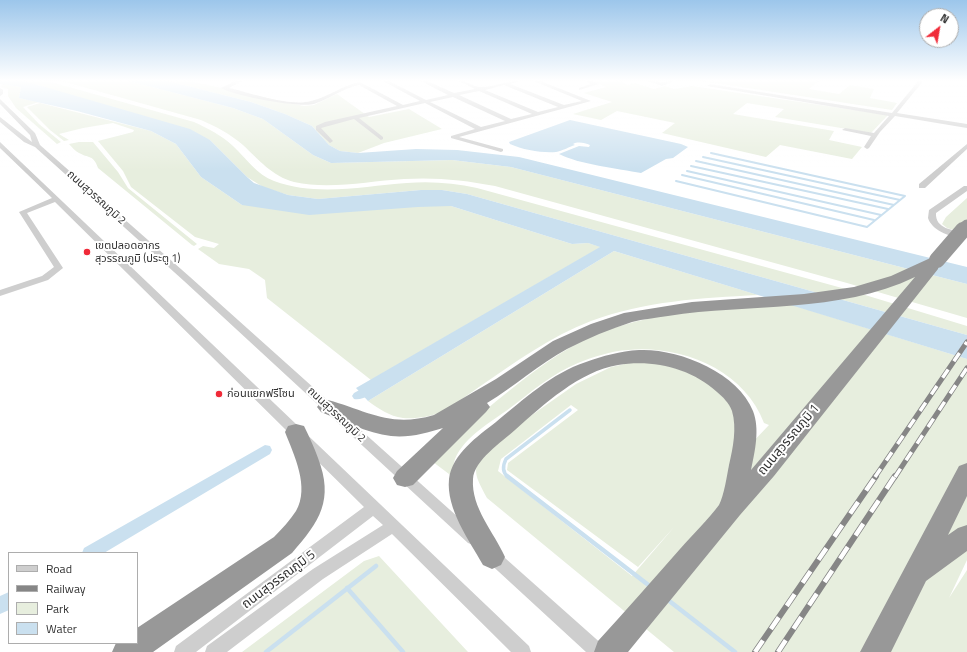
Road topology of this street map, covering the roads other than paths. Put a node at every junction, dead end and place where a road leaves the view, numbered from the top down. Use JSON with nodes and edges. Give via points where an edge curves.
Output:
{"nodes":[{"id":1,"x":9,"y":110,"type":"edge"},
{"id":2,"x":382,"y":110,"type":"edge"},
{"id":3,"x":445,"y":110,"type":"edge"},
{"id":4,"x":487,"y":110,"type":"edge"},
{"id":5,"x":528,"y":110,"type":"edge"},
{"id":6,"x":550,"y":110,"type":"edge"},
{"id":7,"x":871,"y":110,"type":"edge"},
{"id":8,"x":897,"y":110,"type":"edge"},
{"id":9,"x":536,"y":114,"type":"junction"},
{"id":10,"x":894,"y":114,"type":"junction"},
{"id":11,"x":355,"y":117,"type":"junction"},
{"id":12,"x":0,"y":119,"type":"edge"},
{"id":13,"x":510,"y":121,"type":"junction"},
{"id":14,"x":967,"y":126,"type":"edge"},
{"id":15,"x":480,"y":129,"type":"junction"},
{"id":16,"x":845,"y":130,"type":"dead end"},
{"id":17,"x":875,"y":135,"type":"junction"},
{"id":18,"x":382,"y":138,"type":"dead end"},
{"id":19,"x":330,"y":141,"type":"dead end"},
{"id":20,"x":0,"y":144,"type":"edge"},
{"id":21,"x":37,"y":146,"type":"junction"},
{"id":22,"x":967,"y":146,"type":"edge"},
{"id":23,"x":867,"y":147,"type":"dead end"},
{"id":24,"x":0,"y":150,"type":"edge"},
{"id":25,"x":501,"y":150,"type":"dead end"},
{"id":26,"x":9,"y":152,"type":"junction"},
{"id":27,"x":922,"y":186,"type":"dead end"},
{"id":28,"x":967,"y":188,"type":"edge"},
{"id":29,"x":57,"y":199,"type":"junction"},
{"id":30,"x":967,"y":226,"type":"edge"},
{"id":31,"x":967,"y":236,"type":"edge"},
{"id":32,"x":937,"y":260,"type":"junction"},
{"id":33,"x":0,"y":293,"type":"edge"},
{"id":34,"x":503,"y":384,"type":"junction"},
{"id":35,"x":328,"y":407,"type":"junction"},
{"id":36,"x":296,"y":432,"type":"junction"},
{"id":37,"x":967,"y":472,"type":"edge"},
{"id":38,"x":405,"y":478,"type":"junction"},
{"id":39,"x":374,"y":507,"type":"junction"},
{"id":40,"x":731,"y":508,"type":"junction"},
{"id":41,"x":393,"y":526,"type":"junction"},
{"id":42,"x":967,"y":536,"type":"edge"},
{"id":43,"x":492,"y":557,"type":"junction"},
{"id":44,"x":917,"y":572,"type":"junction"},
{"id":45,"x":127,"y":652,"type":"edge"},
{"id":46,"x":182,"y":652,"type":"edge"},
{"id":47,"x":213,"y":652,"type":"edge"},
{"id":48,"x":523,"y":652,"type":"edge"},
{"id":49,"x":598,"y":652,"type":"edge"},
{"id":50,"x":609,"y":652,"type":"edge"},
{"id":51,"x":875,"y":652,"type":"edge"}],
"edges":[{"from":1,"to":21,"type":"street","via":[[33,134]]},
{"from":2,"to":11,"type":"street"},
{"from":3,"to":15,"type":"street"},
{"from":4,"to":13,"type":"street"},
{"from":5,"to":9,"type":"street"},
{"from":6,"to":9,"type":"street"},
{"from":7,"to":10,"type":"street"},
{"from":8,"to":10,"type":"street"},
{"from":9,"to":13,"type":"street"},
{"from":10,"to":14,"type":"street"},
{"from":10,"to":17,"type":"street"},
{"from":11,"to":18,"type":"street"},
{"from":11,"to":19,"type":"street","via":[[318,127]]},
{"from":12,"to":21,"type":"street","name":"ถนนสุวรรณภูมิ 2","via":[[26,141]]},
{"from":13,"to":15,"type":"street"},
{"from":15,"to":25,"type":"street","via":[[453,137]]},
{"from":16,"to":17,"type":"street"},
{"from":17,"to":23,"type":"street"},
{"from":20,"to":26,"type":"street"},
{"from":21,"to":35,"type":"street","name":"ถนนสุวรรณภูมิ 2"},
{"from":22,"to":27,"type":"street"},
{"from":24,"to":26,"type":"street"},
{"from":26,"to":29,"type":"street"},
{"from":28,"to":31,"type":"street","via":[[932,212],[931,217],[934,224],[940,228]]},
{"from":29,"to":33,"type":"street","via":[[23,212],[59,268],[45,278]]},
{"from":29,"to":36,"type":"street"},
{"from":30,"to":32,"type":"highway","name":"ถนนสุวรรณภูมิ 1","bridge":true},
{"from":32,"to":34,"type":"highway","via":[[898,279],[856,292],[804,299],[692,307],[630,317],[560,344]]},
{"from":32,"to":40,"type":"highway","name":"ถนนสุวรรณภูมิ 1","via":[[766,470]]},
{"from":34,"to":35,"type":"highway","via":[[441,421],[424,426],[391,428]]},
{"from":34,"to":38,"type":"highway"},
{"from":35,"to":38,"type":"street","name":"ถนนสุวรรณภูมิ 2"},
{"from":36,"to":39,"type":"street"},
{"from":36,"to":45,"type":"highway","via":[[309,464],[314,496],[307,515],[296,532],[283,545]]},
{"from":37,"to":44,"type":"highway"},
{"from":38,"to":43,"type":"street","name":"ถนนสุวรรณภูมิ 2"},
{"from":39,"to":41,"type":"street"},
{"from":39,"to":46,"type":"street","name":"ถนนสุวรรณภูมิ 5"},
{"from":40,"to":43,"type":"highway","via":[[742,461],[745,432],[742,410],[731,392],[708,374],[683,363],[631,356],[606,361],[567,378],[540,396],[478,450],[468,463],[461,478],[463,496],[468,513]]},
{"from":40,"to":50,"type":"highway","name":"ถนนสุวรรณภูมิ 1"},
{"from":41,"to":47,"type":"street","name":"ถนนสุวรรณภูมิ 5","via":[[318,574]]},
{"from":41,"to":48,"type":"street"},
{"from":42,"to":44,"type":"highway"},
{"from":43,"to":49,"type":"street","name":"ถนนสุวรรณภูมิ 2"},
{"from":44,"to":51,"type":"highway"}]}
